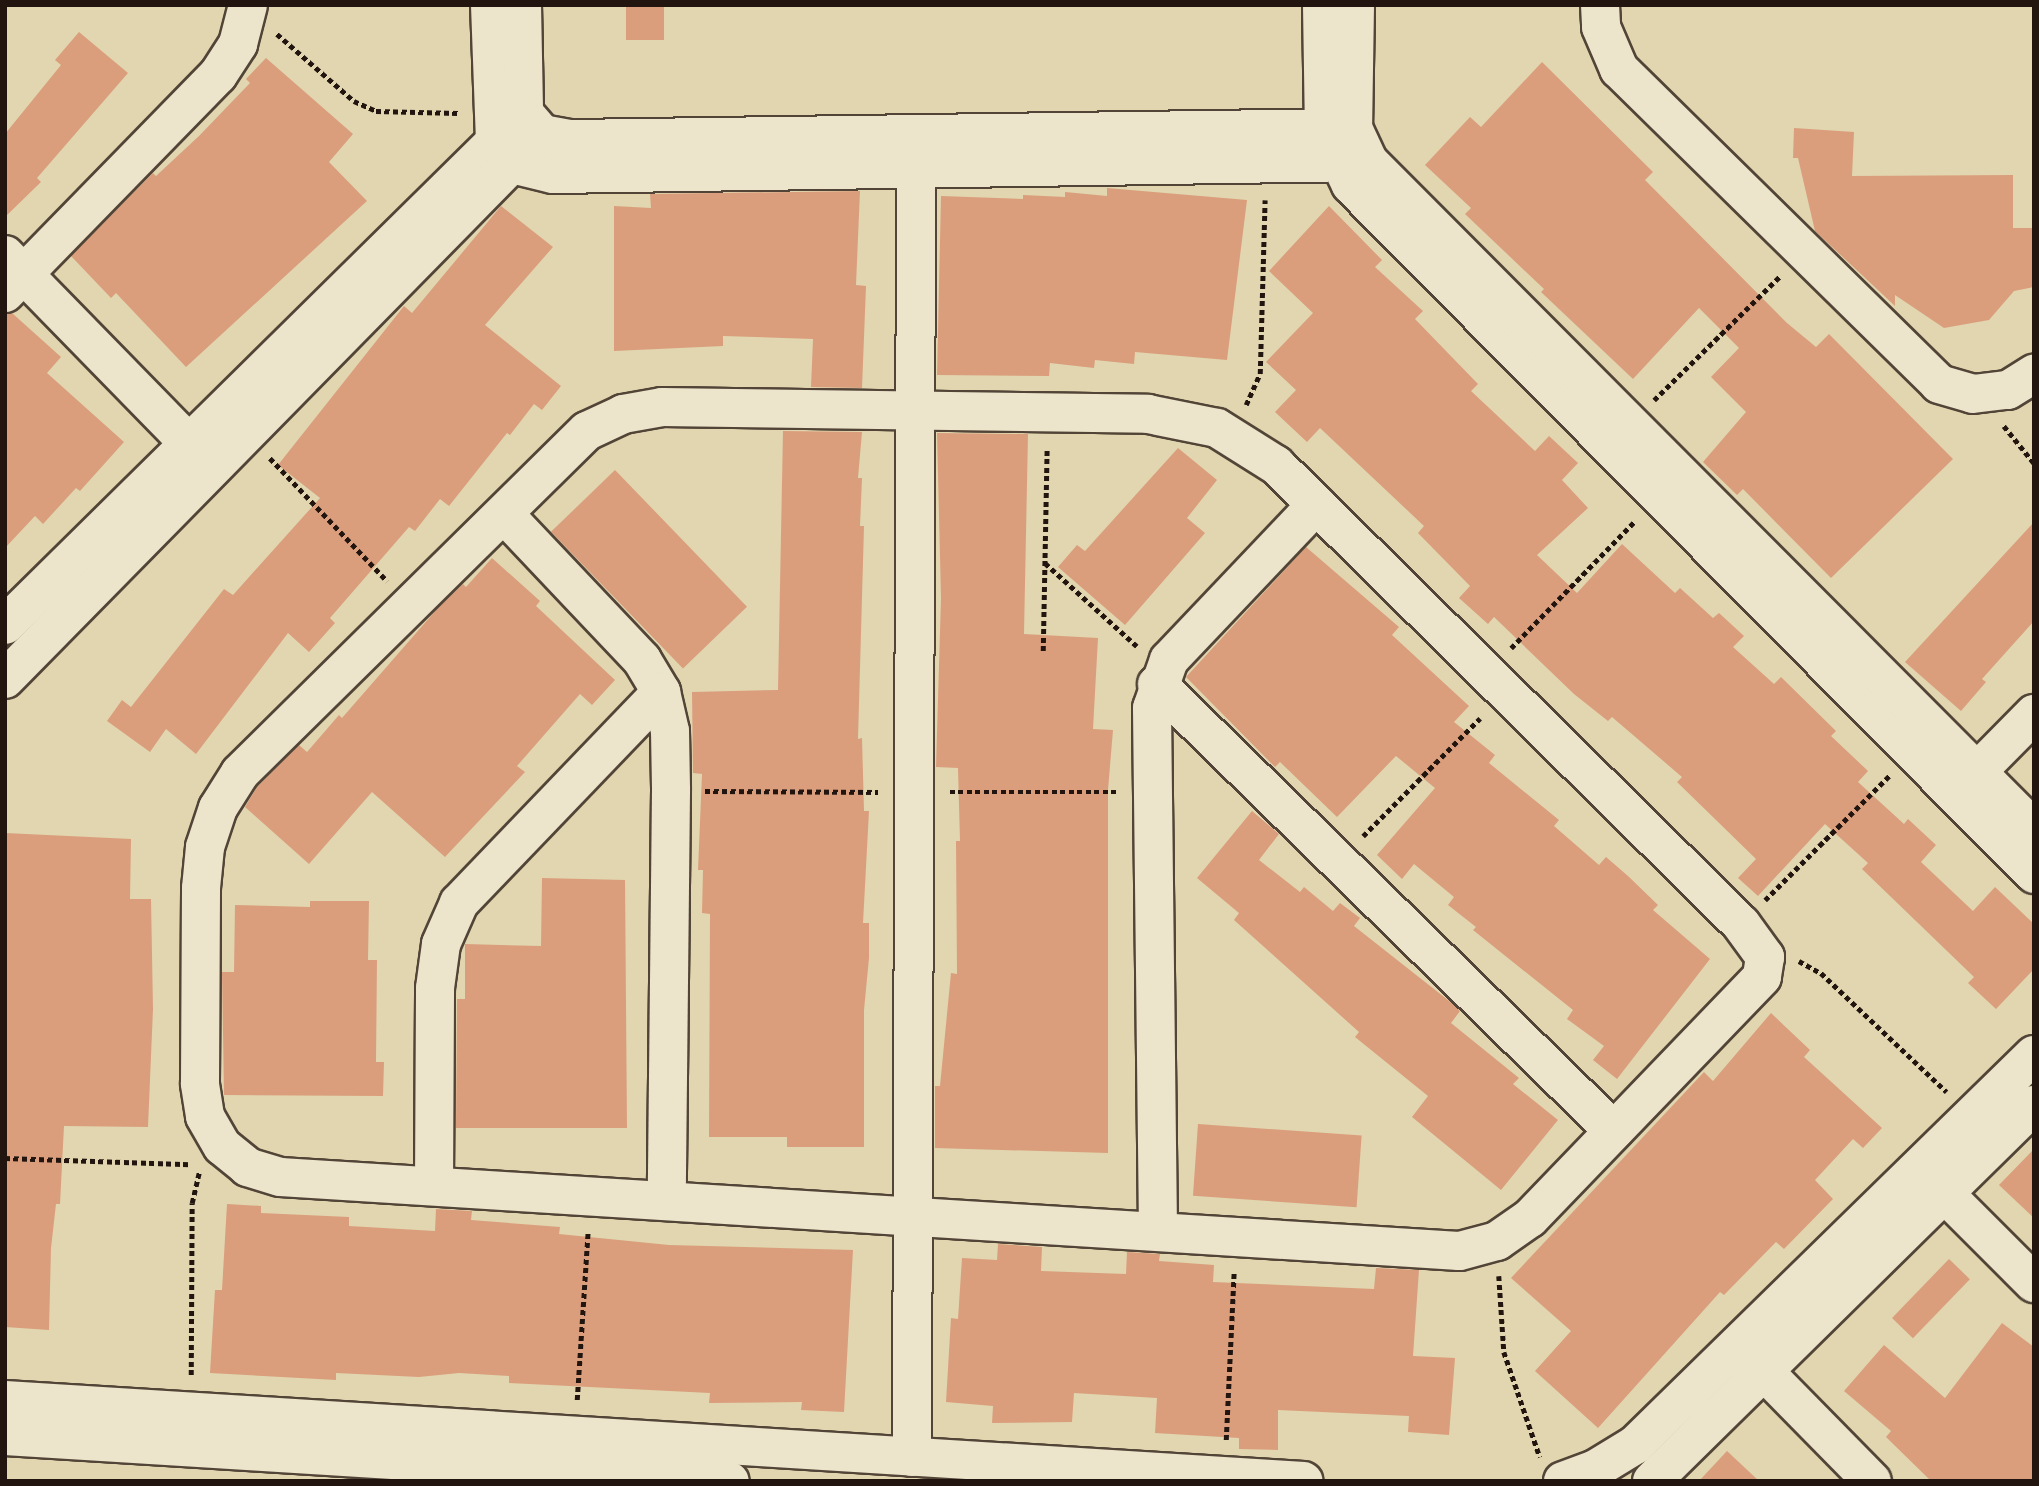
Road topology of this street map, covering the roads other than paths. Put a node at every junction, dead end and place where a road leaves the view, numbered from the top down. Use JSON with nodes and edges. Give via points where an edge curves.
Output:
{"nodes":[{"id":1,"x":490,"y":5,"type":"edge"},
{"id":2,"x":522,"y":5,"type":"edge"},
{"id":3,"x":1322,"y":5,"type":"edge"},
{"id":4,"x":1355,"y":5,"type":"edge"},
{"id":5,"x":1600,"y":5,"type":"edge"},
{"id":6,"x":248,"y":7,"type":"edge"},
{"id":7,"x":513,"y":133,"type":"junction"},
{"id":8,"x":1346,"y":145,"type":"junction"},
{"id":9,"x":916,"y":169,"type":"junction"},
{"id":10,"x":12,"y":274,"type":"edge"},
{"id":11,"x":2034,"y":374,"type":"edge"},
{"id":12,"x":915,"y":411,"type":"junction"},
{"id":13,"x":200,"y":454,"type":"junction"},
{"id":14,"x":1316,"y":505,"type":"junction"},
{"id":15,"x":504,"y":514,"type":"junction"},
{"id":16,"x":5,"y":625,"type":"edge"},
{"id":17,"x":1161,"y":677,"type":"junction"},
{"id":18,"x":5,"y":679,"type":"edge"},
{"id":19,"x":661,"y":692,"type":"junction"},
{"id":20,"x":2034,"y":714,"type":"edge"},
{"id":21,"x":1966,"y":783,"type":"junction"},
{"id":22,"x":2034,"y":829,"type":"edge"},
{"id":23,"x":2034,"y":874,"type":"edge"},
{"id":24,"x":2034,"y":1055,"type":"edge"},
{"id":25,"x":2034,"y":1105,"type":"edge"},
{"id":26,"x":1614,"y":1131,"type":"junction"},
{"id":27,"x":434,"y":1186,"type":"junction"},
{"id":28,"x":1945,"y":1194,"type":"junction"},
{"id":29,"x":667,"y":1200,"type":"junction"},
{"id":30,"x":912,"y":1215,"type":"junction"},
{"id":31,"x":1157,"y":1230,"type":"junction"},
{"id":32,"x":2034,"y":1283,"type":"edge"},
{"id":33,"x":1739,"y":1345,"type":"junction"},
{"id":34,"x":1765,"y":1373,"type":"junction"},
{"id":35,"x":5,"y":1400,"type":"edge"},
{"id":36,"x":5,"y":1436,"type":"edge"},
{"id":37,"x":912,"y":1457,"type":"junction"},
{"id":38,"x":1553,"y":1474,"type":"edge"},
{"id":39,"x":730,"y":1481,"type":"edge"},
{"id":40,"x":1303,"y":1481,"type":"edge"},
{"id":41,"x":1652,"y":1481,"type":"edge"},
{"id":42,"x":1872,"y":1481,"type":"edge"}],
"edges":[{"from":1,"to":7,"type":"street"},
{"from":2,"to":7,"type":"street"},
{"from":3,"to":8,"type":"street"},
{"from":4,"to":8,"type":"street"},
{"from":5,"to":11,"type":"street","via":[[1601,27],[1619,69],[1939,384],[1973,394],[1993,392],[2008,390]]},
{"from":6,"to":10,"type":"street","via":[[238,44],[218,75]]},
{"from":7,"to":8,"type":"street","via":[[570,139]]},
{"from":7,"to":9,"type":"street","via":[[553,174]]},
{"from":7,"to":13,"type":"street"},
{"from":7,"to":13,"type":"street","via":[[245,432]]},
{"from":8,"to":9,"type":"street","via":[[1266,164]]},
{"from":8,"to":21,"type":"street","via":[[1629,425]]},
{"from":8,"to":21,"type":"street","via":[[1351,186],[1913,753]]},
{"from":9,"to":12,"type":"street"},
{"from":10,"to":13,"type":"street"},
{"from":12,"to":14,"type":"street","via":[[1171,416],[1229,433],[1276,465]]},
{"from":12,"to":15,"type":"street","via":[[662,407],[623,414],[587,431]]},
{"from":12,"to":30,"type":"street"},
{"from":13,"to":16,"type":"street"},
{"from":13,"to":18,"type":"street"},
{"from":14,"to":17,"type":"street","via":[[1187,639]]},
{"from":14,"to":26,"type":"street","via":[[1741,924],[1765,957],[1762,977]]},
{"from":15,"to":19,"type":"street","via":[[642,660]]},
{"from":15,"to":27,"type":"street","via":[[240,773],[218,808],[205,847],[200,1083],[205,1116],[222,1146],[248,1167],[280,1177]]},
{"from":17,"to":26,"type":"street","via":[[1339,861]]},
{"from":17,"to":31,"type":"street","via":[[1152,733]]},
{"from":19,"to":27,"type":"street","via":[[459,903],[441,944],[435,988]]},
{"from":19,"to":29,"type":"street","via":[[670,731],[671,791]]},
{"from":20,"to":21,"type":"street"},
{"from":21,"to":22,"type":"street"},
{"from":21,"to":23,"type":"street"},
{"from":24,"to":33,"type":"street"},
{"from":25,"to":28,"type":"street"},
{"from":26,"to":31,"type":"street","via":[[1530,1218],[1497,1241],[1459,1251]]},
{"from":27,"to":29,"type":"street"},
{"from":28,"to":32,"type":"street"},
{"from":28,"to":34,"type":"street"},
{"from":29,"to":30,"type":"street"},
{"from":30,"to":31,"type":"street"},
{"from":30,"to":37,"type":"street"},
{"from":33,"to":34,"type":"street"},
{"from":33,"to":38,"type":"street","via":[[1635,1446],[1594,1470]]},
{"from":34,"to":41,"type":"street"},
{"from":34,"to":42,"type":"street"},
{"from":35,"to":37,"type":"street"},
{"from":36,"to":39,"type":"street"},
{"from":37,"to":40,"type":"street"}]}
